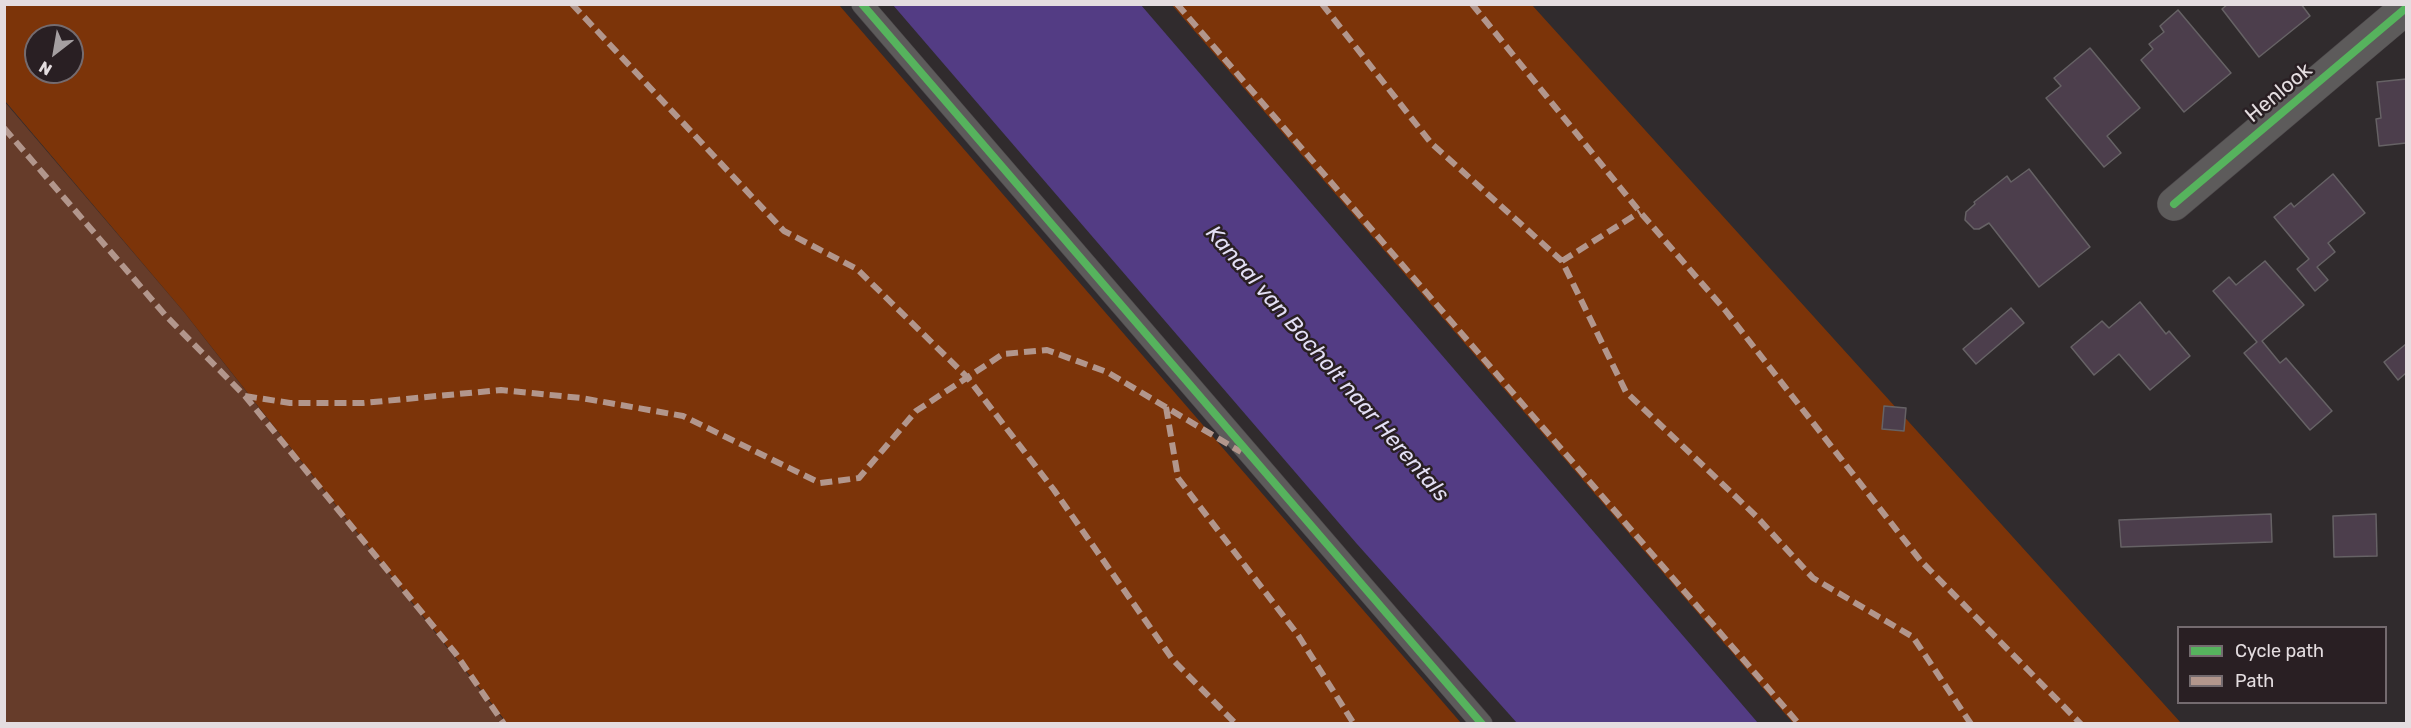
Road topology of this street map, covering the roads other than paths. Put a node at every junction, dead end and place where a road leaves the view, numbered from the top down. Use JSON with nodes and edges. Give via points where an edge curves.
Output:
{"nodes":[{"id":1,"x":862,"y":4,"type":"edge"},
{"id":2,"x":2406,"y":8,"type":"edge"},
{"id":3,"x":2174,"y":204,"type":"dead end"},
{"id":4,"x":1482,"y":723,"type":"edge"}],
"edges":[{"from":1,"to":4,"type":"lane"},
{"from":2,"to":3,"type":"street","name":"Henlook"}]}
